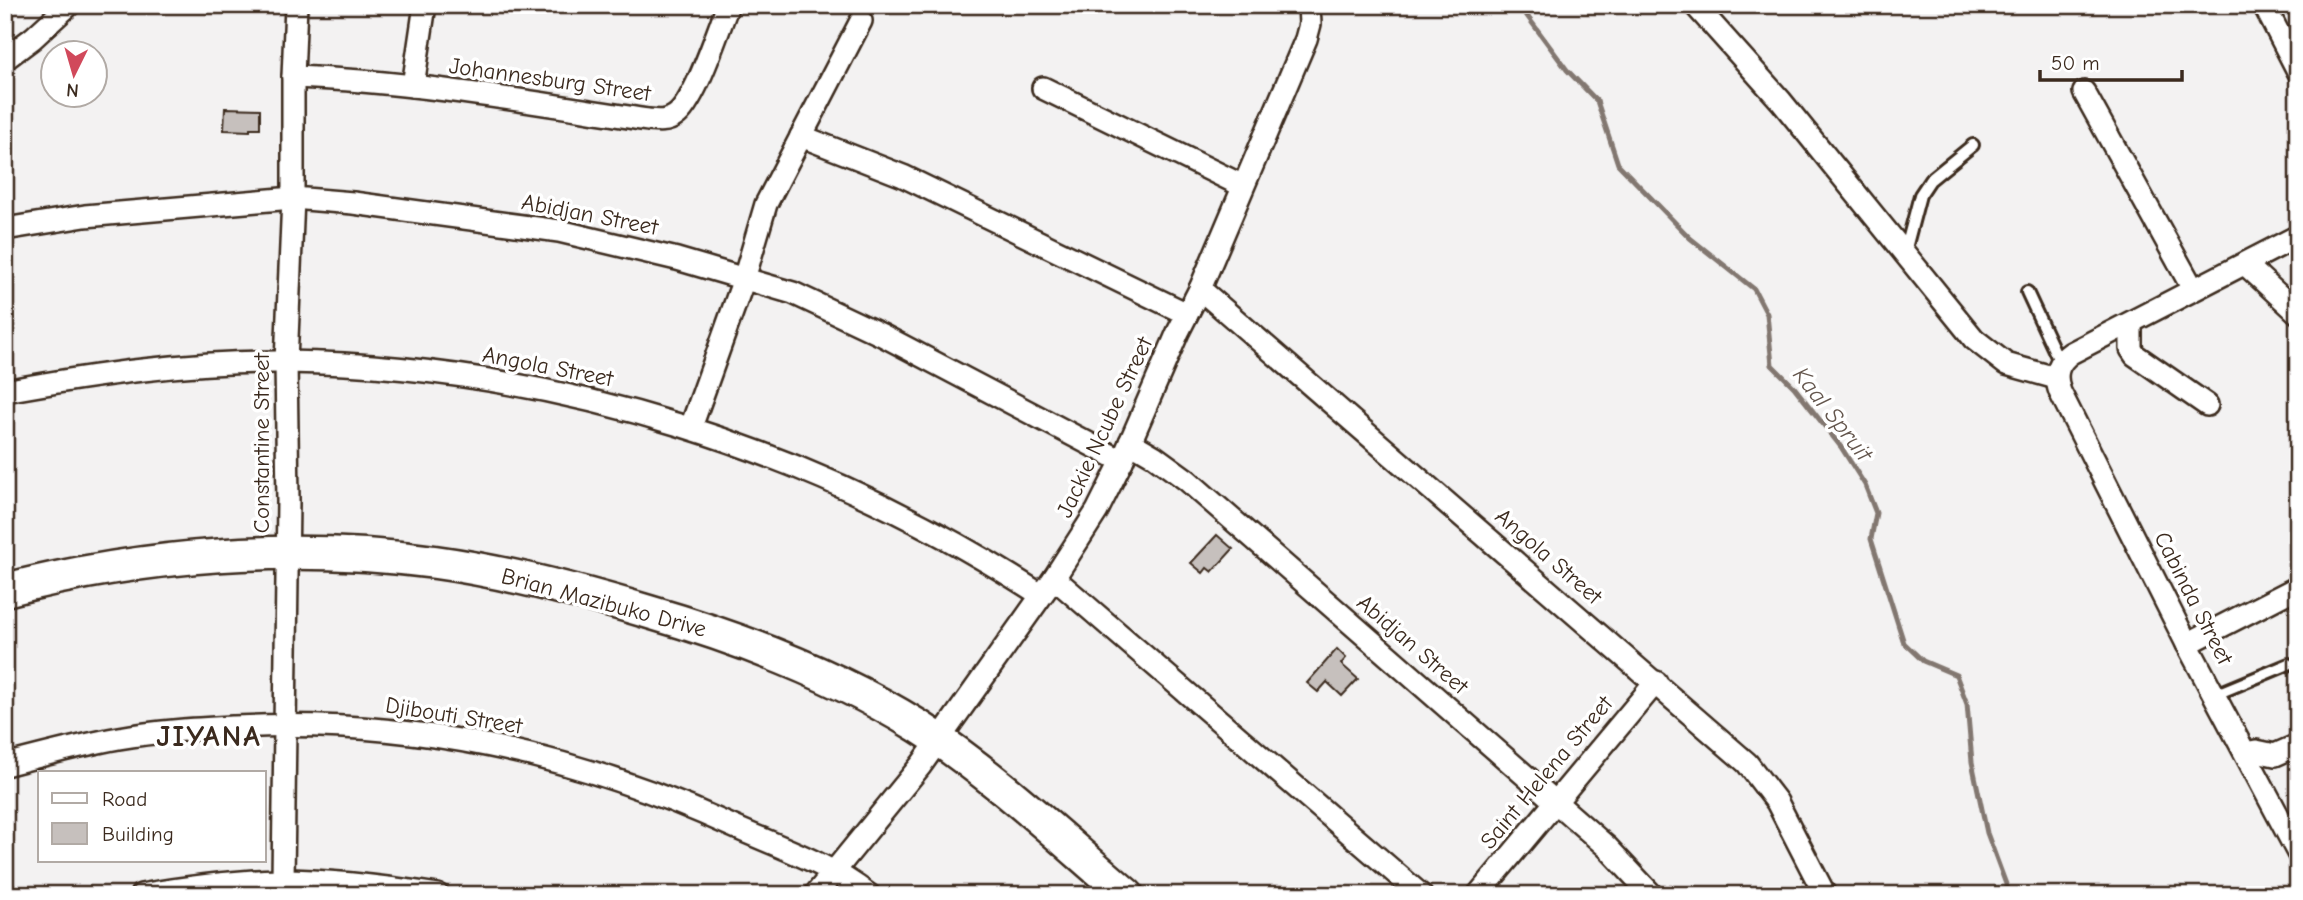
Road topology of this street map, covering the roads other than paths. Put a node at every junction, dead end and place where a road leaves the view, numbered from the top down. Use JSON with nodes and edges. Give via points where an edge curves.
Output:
{"nodes":[{"id":1,"x":69,"y":5,"type":"edge"},
{"id":2,"x":296,"y":5,"type":"edge"},
{"id":3,"x":425,"y":5,"type":"edge"},
{"id":4,"x":728,"y":5,"type":"edge"},
{"id":5,"x":1309,"y":5,"type":"edge"},
{"id":6,"x":1695,"y":5,"type":"edge"},
{"id":7,"x":2264,"y":5,"type":"edge"},
{"id":8,"x":861,"y":20,"type":"dead end"},
{"id":9,"x":5,"y":59,"type":"edge"},
{"id":10,"x":2296,"y":64,"type":"edge"},
{"id":11,"x":293,"y":77,"type":"junction"},
{"id":12,"x":413,"y":86,"type":"junction"},
{"id":13,"x":1043,"y":88,"type":"dead end"},
{"id":14,"x":2084,"y":92,"type":"dead end"},
{"id":15,"x":800,"y":136,"type":"junction"},
{"id":16,"x":1973,"y":145,"type":"dead end"},
{"id":17,"x":1244,"y":186,"type":"junction"},
{"id":18,"x":293,"y":198,"type":"junction"},
{"id":19,"x":5,"y":229,"type":"edge"},
{"id":20,"x":2298,"y":236,"type":"edge"},
{"id":21,"x":1905,"y":254,"type":"junction"},
{"id":22,"x":2245,"y":264,"type":"junction"},
{"id":23,"x":744,"y":279,"type":"junction"},
{"id":24,"x":1200,"y":289,"type":"junction"},
{"id":25,"x":2193,"y":289,"type":"junction"},
{"id":26,"x":2027,"y":292,"type":"dead end"},
{"id":27,"x":2298,"y":313,"type":"edge"},
{"id":28,"x":1186,"y":314,"type":"junction"},
{"id":29,"x":2131,"y":324,"type":"junction"},
{"id":30,"x":286,"y":362,"type":"junction"},
{"id":31,"x":2058,"y":370,"type":"junction"},
{"id":32,"x":5,"y":391,"type":"edge"},
{"id":33,"x":2207,"y":405,"type":"dead end"},
{"id":34,"x":691,"y":427,"type":"junction"},
{"id":35,"x":1126,"y":452,"type":"junction"},
{"id":36,"x":287,"y":554,"type":"junction"},
{"id":37,"x":1054,"y":578,"type":"junction"},
{"id":38,"x":2298,"y":587,"type":"edge"},
{"id":39,"x":5,"y":590,"type":"edge"},
{"id":40,"x":1041,"y":595,"type":"junction"},
{"id":41,"x":2187,"y":644,"type":"junction"},
{"id":42,"x":2289,"y":664,"type":"dead end"},
{"id":43,"x":1656,"y":682,"type":"junction"},
{"id":44,"x":2214,"y":695,"type":"junction"},
{"id":45,"x":286,"y":724,"type":"junction"},
{"id":46,"x":939,"y":740,"type":"junction"},
{"id":47,"x":2298,"y":745,"type":"edge"},
{"id":48,"x":2246,"y":753,"type":"junction"},
{"id":49,"x":5,"y":765,"type":"edge"},
{"id":50,"x":1555,"y":802,"type":"junction"},
{"id":51,"x":2298,"y":853,"type":"edge"},
{"id":52,"x":835,"y":871,"type":"junction"},
{"id":53,"x":283,"y":880,"type":"junction"},
{"id":54,"x":141,"y":895,"type":"edge"},
{"id":55,"x":438,"y":895,"type":"edge"},
{"id":56,"x":815,"y":895,"type":"edge"},
{"id":57,"x":869,"y":895,"type":"edge"},
{"id":58,"x":1127,"y":895,"type":"edge"},
{"id":59,"x":1421,"y":895,"type":"edge"},
{"id":60,"x":1478,"y":895,"type":"edge"},
{"id":61,"x":1652,"y":895,"type":"edge"},
{"id":62,"x":1825,"y":895,"type":"edge"}],
"edges":[{"from":1,"to":9,"type":"street"},
{"from":2,"to":11,"type":"street","name":"Constantine Street"},
{"from":3,"to":12,"type":"street"},
{"from":4,"to":12,"type":"street","name":"Johannesburg Street","via":[[689,99],[667,120]]},
{"from":5,"to":17,"type":"street","name":"Jackie Ncube Street","via":[[1306,39]]},
{"from":6,"to":21,"type":"street","via":[[1781,101]]},
{"from":7,"to":10,"type":"street"},
{"from":8,"to":15,"type":"street"},
{"from":11,"to":12,"type":"street","name":"Johannesburg Street"},
{"from":11,"to":18,"type":"street","name":"Constantine Street"},
{"from":13,"to":17,"type":"street"},
{"from":14,"to":25,"type":"street"},
{"from":15,"to":23,"type":"street","via":[[766,204]]},
{"from":15,"to":28,"type":"street","via":[[904,176]]},
{"from":16,"to":21,"type":"lane","via":[[1930,180],[1920,195]]},
{"from":17,"to":24,"type":"street","name":"Jackie Ncube Street"},
{"from":18,"to":19,"type":"street","name":"Abidjan Street","via":[[110,213]]},
{"from":18,"to":23,"type":"street","name":"Abidjan Street","via":[[559,231],[677,258]]},
{"from":18,"to":30,"type":"street","name":"Constantine Street"},
{"from":20,"to":22,"type":"street"},
{"from":21,"to":31,"type":"street","via":[[1990,354],[2006,365]]},
{"from":22,"to":25,"type":"street"},
{"from":22,"to":27,"type":"street"},
{"from":23,"to":34,"type":"street"},
{"from":23,"to":35,"type":"street","name":"Abidjan Street","via":[[824,307]]},
{"from":24,"to":28,"type":"street","name":"Jackie Ncube Street"},
{"from":24,"to":43,"type":"street","name":"Angola Street"},
{"from":25,"to":29,"type":"street"},
{"from":26,"to":31,"type":"lane"},
{"from":28,"to":35,"type":"street","name":"Jackie Ncube Street"},
{"from":29,"to":31,"type":"street","via":[[2071,353]]},
{"from":29,"to":33,"type":"street","via":[[2135,355]]},
{"from":30,"to":32,"type":"street","name":"Angola Street","via":[[154,369]]},
{"from":30,"to":34,"type":"street","name":"Angola Street","via":[[502,380]]},
{"from":30,"to":36,"type":"street","name":"Constantine Street"},
{"from":31,"to":41,"type":"street","name":"Cabinda Street","via":[[2060,392]]},
{"from":34,"to":40,"type":"street","name":"Angola Street","via":[[851,489],[965,547]]},
{"from":35,"to":37,"type":"street","name":"Jackie Ncube Street","via":[[1097,512]]},
{"from":35,"to":50,"type":"street","name":"Abidjan Street","via":[[1154,456],[1187,480]]},
{"from":36,"to":39,"type":"street","name":"Brian Mazibuko Drive","via":[[138,563]]},
{"from":36,"to":45,"type":"street","name":"Constantine Street"},
{"from":36,"to":46,"type":"street","name":"Brian Mazibuko Drive","via":[[433,562],[608,599],[699,626],[808,669]]},
{"from":37,"to":40,"type":"street","name":"Jackie Ncube Street"},
{"from":37,"to":59,"type":"street"},
{"from":38,"to":41,"type":"street"},
{"from":40,"to":46,"type":"street","name":"Jackie Ncube Street"},
{"from":41,"to":44,"type":"street","name":"Cabinda Street"},
{"from":42,"to":44,"type":"lane"},
{"from":43,"to":50,"type":"street","name":"Saint Helena Street"},
{"from":43,"to":62,"type":"street","name":"Angola Street","via":[[1764,783]]},
{"from":44,"to":48,"type":"street","name":"Cabinda Street"},
{"from":45,"to":49,"type":"street","name":"Djibouti Street","via":[[119,738]]},
{"from":45,"to":52,"type":"street","name":"Djibouti Street","via":[[427,734],[536,754],[638,786]]},
{"from":45,"to":53,"type":"street","name":"Constantine Street"},
{"from":46,"to":52,"type":"street","name":"Jackie Ncube Street"},
{"from":46,"to":58,"type":"street","name":"Brian Mazibuko Drive"},
{"from":47,"to":48,"type":"street","via":[[2275,755]]},
{"from":48,"to":51,"type":"street","name":"Cabinda Street"},
{"from":50,"to":60,"type":"street","name":"Saint Helena Street"},
{"from":50,"to":61,"type":"street","name":"Abidjan Street","via":[[1630,869]]},
{"from":52,"to":56,"type":"street","name":"Jackie Ncube Street"},
{"from":52,"to":57,"type":"street","name":"Djibouti Street"},
{"from":53,"to":54,"type":"street"},
{"from":53,"to":55,"type":"street"}]}
